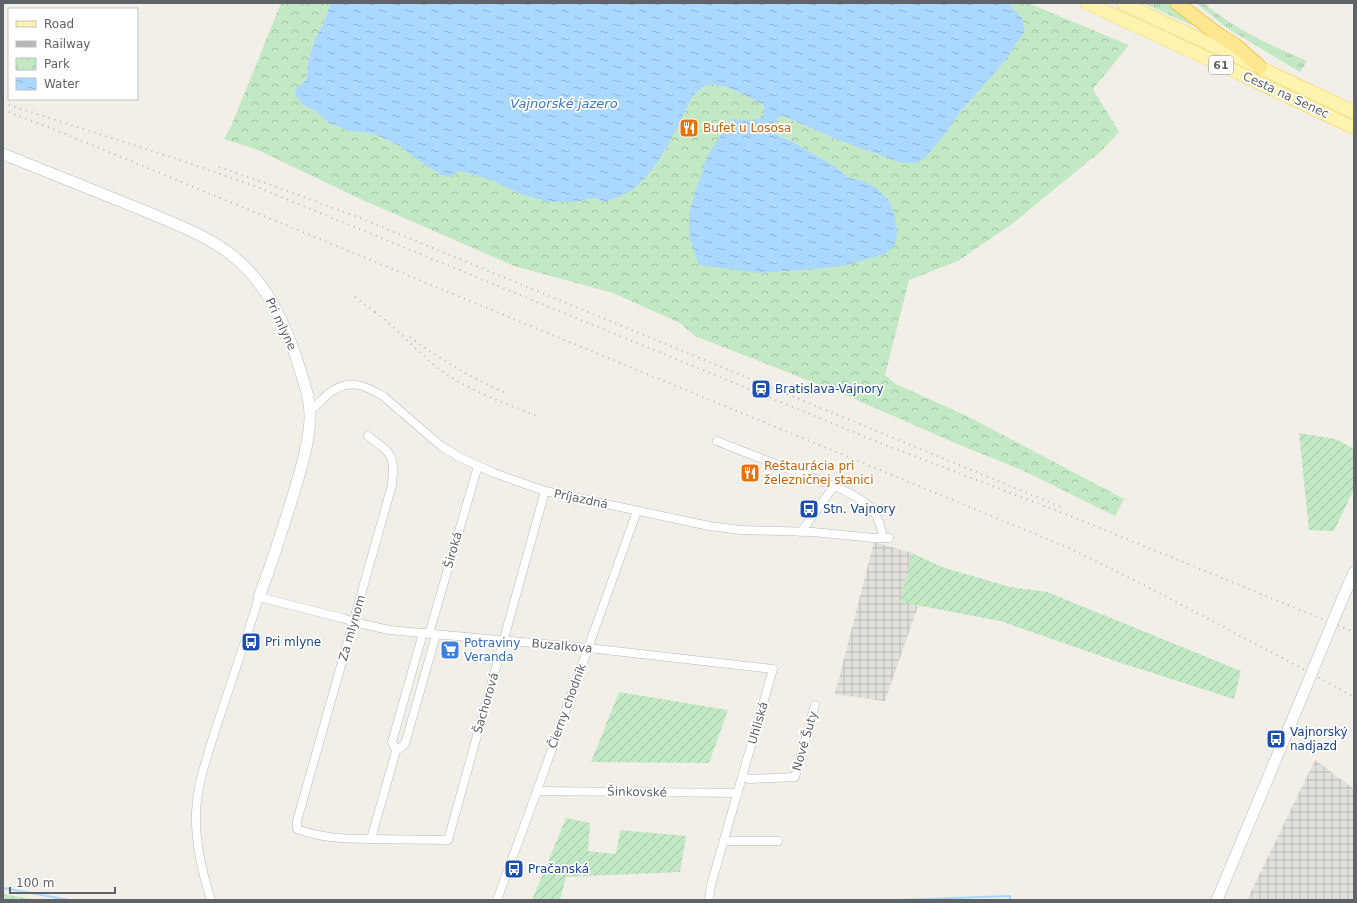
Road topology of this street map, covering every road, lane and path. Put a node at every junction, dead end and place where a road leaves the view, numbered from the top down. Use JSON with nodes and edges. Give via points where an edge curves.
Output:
{"nodes":[{"id":1,"x":1087,"y":3,"type":"edge"},
{"id":2,"x":1123,"y":3,"type":"edge"},
{"id":3,"x":1177,"y":3,"type":"edge"},
{"id":4,"x":1260,"y":67,"type":"junction"},
{"id":5,"x":1354,"y":112,"type":"edge"},
{"id":6,"x":1354,"y":128,"type":"edge"},
{"id":7,"x":3,"y":154,"type":"edge"},
{"id":8,"x":310,"y":410,"type":"junction"},
{"id":9,"x":368,"y":436,"type":"dead end"},
{"id":10,"x":717,"y":441,"type":"dead end"},
{"id":11,"x":478,"y":466,"type":"junction"},
{"id":12,"x":834,"y":486,"type":"junction"},
{"id":13,"x":545,"y":491,"type":"junction"},
{"id":14,"x":637,"y":511,"type":"junction"},
{"id":15,"x":801,"y":532,"type":"junction"},
{"id":16,"x":1354,"y":572,"type":"edge"},
{"id":17,"x":259,"y":597,"type":"junction"},
{"id":18,"x":354,"y":622,"type":"junction"},
{"id":19,"x":429,"y":634,"type":"junction"},
{"id":20,"x":504,"y":640,"type":"junction"},
{"id":21,"x":588,"y":648,"type":"junction"},
{"id":22,"x":773,"y":669,"type":"joint"},
{"id":23,"x":815,"y":704,"type":"dead end"},
{"id":24,"x":396,"y":751,"type":"junction"},
{"id":25,"x":743,"y":777,"type":"junction"},
{"id":26,"x":537,"y":791,"type":"junction"},
{"id":27,"x":738,"y":793,"type":"junction"},
{"id":28,"x":371,"y":839,"type":"junction"},
{"id":29,"x":778,"y":841,"type":"dead end"},
{"id":30,"x":724,"y":842,"type":"junction"},
{"id":31,"x":211,"y":900,"type":"edge"},
{"id":32,"x":497,"y":900,"type":"edge"},
{"id":33,"x":709,"y":900,"type":"edge"},
{"id":34,"x":1217,"y":900,"type":"edge"}],
"edges":[{"from":1,"to":6,"type":"main road","name":"Cesta na Senec","number":"61"},
{"from":2,"to":4,"type":"main road","name":"Cesta na Senec","number":"61"},
{"from":3,"to":4,"type":"highway","via":[[1235,44]]},
{"from":4,"to":5,"type":"main road","name":"Cesta na Senec","number":"61"},
{"from":7,"to":8,"type":"street","name":"Pri mlyne","via":[[182,227],[211,241],[234,257],[262,287],[284,325],[307,392]]},
{"from":8,"to":11,"type":"street","name":"Príjazdná","via":[[337,387],[346,384],[365,387],[383,396],[441,446]]},
{"from":8,"to":17,"type":"street","name":"Pri mlyne","via":[[306,452]]},
{"from":9,"to":18,"type":"street","name":"Za mlynom","via":[[391,455],[394,466],[392,485]]},
{"from":10,"to":12,"type":"street"},
{"from":11,"to":13,"type":"street","name":"Príjazdná"},
{"from":11,"to":19,"type":"street","name":"Široká"},
{"from":12,"to":15,"type":"street"},
{"from":12,"to":15,"type":"street","name":"Príjazdná","via":[[860,499],[870,508],[877,516],[886,538]]},
{"from":13,"to":14,"type":"street","name":"Príjazdná"},
{"from":13,"to":20,"type":"street","name":"Šachorová"},
{"from":14,"to":15,"type":"street","name":"Príjazdná","via":[[709,526]]},
{"from":14,"to":21,"type":"street","name":"Čierny chodník"},
{"from":16,"to":34,"type":"street","bridge":true},
{"from":17,"to":18,"type":"street","name":"Buzalkova"},
{"from":17,"to":31,"type":"street","name":"Pri mlyne","via":[[204,766],[197,796],[196,837],[202,871]]},
{"from":18,"to":19,"type":"street","name":"Buzalkova","via":[[389,630]]},
{"from":18,"to":28,"type":"street","name":"Za mlynom","via":[[299,814],[297,829],[309,834],[342,839]]},
{"from":19,"to":20,"type":"street","name":"Buzalkova"},
{"from":19,"to":24,"type":"street","name":"Široká","via":[[405,744]]},
{"from":19,"to":24,"type":"street","name":"Široká","via":[[392,742]]},
{"from":20,"to":21,"type":"street","name":"Buzalkova"},
{"from":20,"to":28,"type":"street","name":"Šachorová","via":[[448,840]]},
{"from":21,"to":22,"type":"street","name":"Buzalkova"},
{"from":21,"to":26,"type":"street","name":"Čierny chodník"},
{"from":22,"to":25,"type":"street","name":"Uhliská"},
{"from":23,"to":25,"type":"street","name":"Nové Šuty","via":[[795,777]]},
{"from":24,"to":28,"type":"street","name":"Široká"},
{"from":25,"to":27,"type":"street","name":"Uhliská"},
{"from":26,"to":27,"type":"street","name":"Šinkovské"},
{"from":26,"to":32,"type":"street","name":"Čierny chodník"},
{"from":27,"to":30,"type":"street","name":"Uhliská"},
{"from":29,"to":30,"type":"street"},
{"from":30,"to":33,"type":"street","name":"Uhliská"}]}
